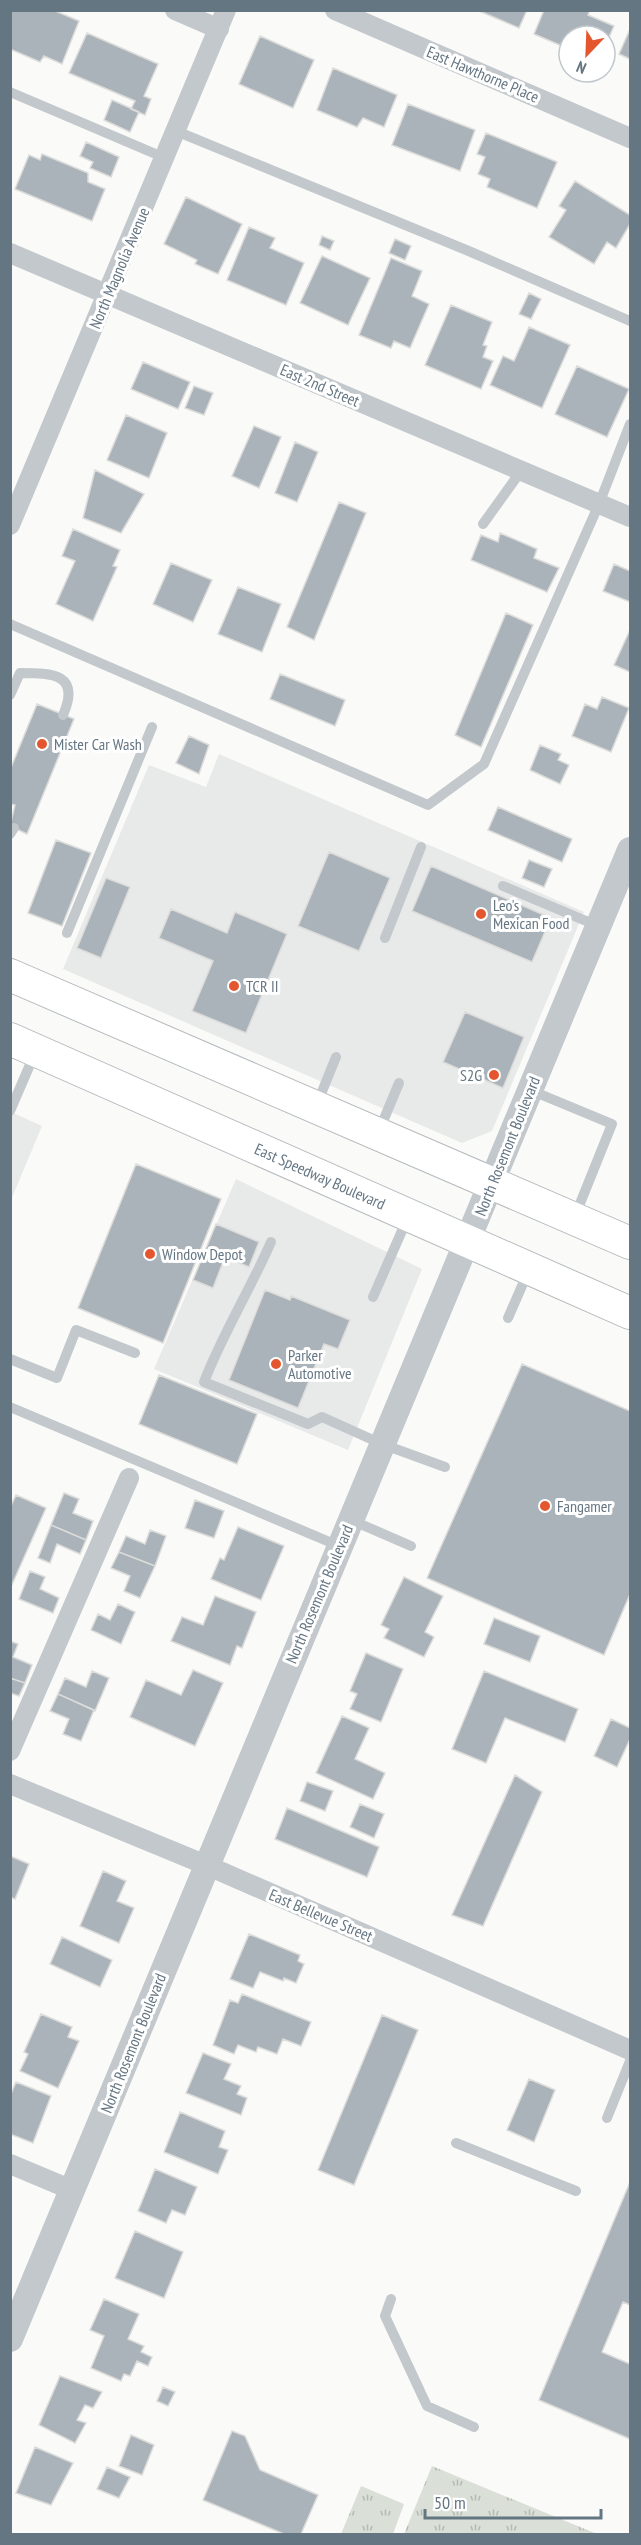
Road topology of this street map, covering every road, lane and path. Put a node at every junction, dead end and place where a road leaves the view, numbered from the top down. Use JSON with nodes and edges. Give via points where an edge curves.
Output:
{"nodes":[{"id":1,"x":175,"y":10,"type":"edge"},
{"id":2,"x":226,"y":10,"type":"edge"},
{"id":3,"x":335,"y":10,"type":"edge"},
{"id":4,"x":219,"y":29,"type":"junction"},
{"id":5,"x":10,"y":92,"type":"edge"},
{"id":6,"x":176,"y":131,"type":"junction"},
{"id":7,"x":630,"y":138,"type":"edge"},
{"id":8,"x":165,"y":158,"type":"junction"},
{"id":9,"x":10,"y":253,"type":"edge"},
{"id":10,"x":109,"y":296,"type":"junction"},
{"id":11,"x":630,"y":321,"type":"edge"},
{"id":12,"x":630,"y":424,"type":"edge"},
{"id":13,"x":522,"y":471,"type":"junction"},
{"id":14,"x":599,"y":504,"type":"junction"},
{"id":15,"x":630,"y":517,"type":"edge"},
{"id":16,"x":483,"y":524,"type":"dead end"},
{"id":17,"x":10,"y":525,"type":"edge"},
{"id":18,"x":10,"y":624,"type":"edge"},
{"id":19,"x":10,"y":695,"type":"edge"},
{"id":20,"x":63,"y":715,"type":"dead end"},
{"id":21,"x":152,"y":727,"type":"dead end"},
{"id":22,"x":421,"y":847,"type":"dead end"},
{"id":23,"x":630,"y":850,"type":"edge"},
{"id":24,"x":503,"y":886,"type":"dead end"},
{"id":25,"x":622,"y":893,"type":"edge"},
{"id":26,"x":598,"y":926,"type":"junction"},
{"id":27,"x":67,"y":933,"type":"dead end"},
{"id":28,"x":385,"y":938,"type":"dead end"},
{"id":29,"x":10,"y":975,"type":"edge"},
{"id":30,"x":23,"y":1045,"type":"edge"},
{"id":31,"x":336,"y":1057,"type":"dead end"},
{"id":32,"x":399,"y":1083,"type":"dead end"},
{"id":33,"x":530,"y":1090,"type":"junction"},
{"id":34,"x":315,"y":1107,"type":"junction"},
{"id":35,"x":10,"y":1111,"type":"edge"},
{"id":36,"x":378,"y":1134,"type":"junction"},
{"id":37,"x":492,"y":1184,"type":"junction"},
{"id":38,"x":408,"y":1217,"type":"junction"},
{"id":39,"x":574,"y":1219,"type":"junction"},
{"id":40,"x":271,"y":1242,"type":"dead end"},
{"id":41,"x":467,"y":1242,"type":"junction"},
{"id":42,"x":630,"y":1243,"type":"edge"},
{"id":43,"x":529,"y":1269,"type":"junction"},
{"id":44,"x":373,"y":1297,"type":"dead end"},
{"id":45,"x":630,"y":1312,"type":"edge"},
{"id":46,"x":508,"y":1318,"type":"dead end"},
{"id":47,"x":135,"y":1353,"type":"dead end"},
{"id":48,"x":10,"y":1359,"type":"edge"},
{"id":49,"x":10,"y":1407,"type":"edge"},
{"id":50,"x":382,"y":1444,"type":"junction"},
{"id":51,"x":445,"y":1467,"type":"dead end"},
{"id":52,"x":129,"y":1478,"type":"dead end"},
{"id":53,"x":350,"y":1519,"type":"junction"},
{"id":54,"x":340,"y":1546,"type":"junction"},
{"id":55,"x":411,"y":1546,"type":"dead end"},
{"id":56,"x":10,"y":1751,"type":"edge"},
{"id":57,"x":10,"y":1784,"type":"edge"},
{"id":58,"x":206,"y":1865,"type":"junction"},
{"id":59,"x":630,"y":2049,"type":"edge"},
{"id":60,"x":630,"y":2061,"type":"edge"},
{"id":61,"x":608,"y":2118,"type":"dead end"},
{"id":62,"x":456,"y":2143,"type":"dead end"},
{"id":63,"x":10,"y":2164,"type":"edge"},
{"id":64,"x":72,"y":2190,"type":"junction"},
{"id":65,"x":576,"y":2191,"type":"dead end"},
{"id":66,"x":391,"y":2299,"type":"dead end"},
{"id":67,"x":10,"y":2340,"type":"edge"},
{"id":68,"x":474,"y":2427,"type":"dead end"}],
"edges":[{"from":1,"to":4,"type":"street"},
{"from":2,"to":4,"type":"street","name":"North Magnolia Avenue"},
{"from":3,"to":7,"type":"street","name":"East Hawthorne Place"},
{"from":4,"to":6,"type":"street","name":"North Magnolia Avenue"},
{"from":5,"to":8,"type":"lane"},
{"from":6,"to":8,"type":"street","name":"North Magnolia Avenue"},
{"from":6,"to":11,"type":"lane"},
{"from":8,"to":10,"type":"street","name":"North Magnolia Avenue"},
{"from":9,"to":10,"type":"street","name":"East 2nd Street"},
{"from":10,"to":13,"type":"street","name":"East 2nd Street"},
{"from":10,"to":17,"type":"street","name":"North Magnolia Avenue"},
{"from":12,"to":14,"type":"lane"},
{"from":13,"to":14,"type":"street","name":"East 2nd Street"},
{"from":13,"to":16,"type":"lane"},
{"from":14,"to":15,"type":"street","name":"East 2nd Street"},
{"from":14,"to":18,"type":"lane","via":[[484,764],[428,805]]},
{"from":19,"to":20,"type":"lane","via":[[20,674],[60,677],[68,685],[71,698]]},
{"from":21,"to":27,"type":"lane"},
{"from":22,"to":28,"type":"lane"},
{"from":23,"to":25,"type":"street","name":"North Rosemont Boulevard"},
{"from":24,"to":26,"type":"lane"},
{"from":25,"to":26,"type":"street","name":"North Rosemont Boulevard"},
{"from":26,"to":33,"type":"street","name":"North Rosemont Boulevard"},
{"from":29,"to":34,"type":"main road"},
{"from":30,"to":35,"type":"lane"},
{"from":30,"to":38,"type":"main road","name":"East Speedway Boulevard"},
{"from":31,"to":34,"type":"lane"},
{"from":32,"to":36,"type":"lane"},
{"from":33,"to":37,"type":"street","name":"North Rosemont Boulevard"},
{"from":33,"to":39,"type":"lane","via":[[612,1124]]},
{"from":34,"to":36,"type":"main road"},
{"from":36,"to":37,"type":"main road"},
{"from":37,"to":39,"type":"main road"},
{"from":37,"to":41,"type":"street","name":"North Rosemont Boulevard"},
{"from":38,"to":41,"type":"main road","name":"East Speedway Boulevard"},
{"from":38,"to":44,"type":"lane"},
{"from":39,"to":42,"type":"main road"},
{"from":40,"to":50,"type":"lane","via":[[222,1336],[204,1382],[308,1424],[322,1417]]},
{"from":41,"to":43,"type":"main road","name":"East Speedway Boulevard"},
{"from":41,"to":50,"type":"street","name":"North Rosemont Boulevard"},
{"from":43,"to":45,"type":"main road","name":"East Speedway Boulevard"},
{"from":43,"to":46,"type":"lane"},
{"from":47,"to":48,"type":"lane","via":[[76,1330],[57,1378]]},
{"from":49,"to":54,"type":"lane"},
{"from":50,"to":51,"type":"lane"},
{"from":50,"to":53,"type":"street","name":"North Rosemont Boulevard"},
{"from":52,"to":56,"type":"street"},
{"from":53,"to":54,"type":"street","name":"North Rosemont Boulevard"},
{"from":53,"to":55,"type":"lane"},
{"from":54,"to":58,"type":"street","name":"North Rosemont Boulevard"},
{"from":57,"to":58,"type":"street","name":"East Bellevue Street"},
{"from":58,"to":59,"type":"street","name":"East Bellevue Street"},
{"from":58,"to":64,"type":"street","name":"North Rosemont Boulevard"},
{"from":60,"to":61,"type":"lane"},
{"from":62,"to":65,"type":"lane"},
{"from":63,"to":64,"type":"street"},
{"from":64,"to":67,"type":"street","name":"North Rosemont Boulevard"},
{"from":66,"to":68,"type":"lane","via":[[385,2316],[427,2406]]}]}
